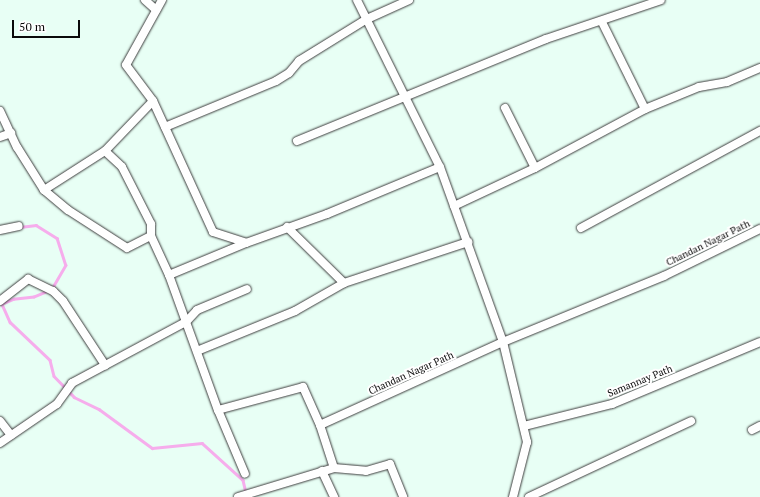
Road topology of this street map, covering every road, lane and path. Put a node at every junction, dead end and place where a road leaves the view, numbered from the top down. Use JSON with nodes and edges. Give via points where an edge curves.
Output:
{"nodes":[{"id":1,"x":145,"y":0,"type":"edge"},
{"id":2,"x":162,"y":0,"type":"edge"},
{"id":3,"x":357,"y":0,"type":"edge"},
{"id":4,"x":409,"y":0,"type":"edge"},
{"id":5,"x":661,"y":0,"type":"edge"},
{"id":6,"x":156,"y":10,"type":"junction"},
{"id":7,"x":367,"y":19,"type":"junction"},
{"id":8,"x":602,"y":22,"type":"junction"},
{"id":9,"x":760,"y":68,"type":"edge"},
{"id":10,"x":405,"y":95,"type":"junction"},
{"id":11,"x":152,"y":102,"type":"junction"},
{"id":12,"x":505,"y":108,"type":"dead end"},
{"id":13,"x":645,"y":109,"type":"junction"},
{"id":14,"x":0,"y":110,"type":"edge"},
{"id":15,"x":165,"y":127,"type":"junction"},
{"id":16,"x":760,"y":131,"type":"edge"},
{"id":17,"x":11,"y":133,"type":"junction"},
{"id":18,"x":0,"y":137,"type":"edge"},
{"id":19,"x":297,"y":141,"type":"dead end"},
{"id":20,"x":105,"y":151,"type":"junction"},
{"id":21,"x":440,"y":167,"type":"junction"},
{"id":22,"x":535,"y":168,"type":"junction"},
{"id":23,"x":44,"y":190,"type":"junction"},
{"id":24,"x":454,"y":206,"type":"junction"},
{"id":25,"x":18,"y":226,"type":"dead end"},
{"id":26,"x":287,"y":227,"type":"junction"},
{"id":27,"x":581,"y":228,"type":"dead end"},
{"id":28,"x":760,"y":229,"type":"edge"},
{"id":29,"x":0,"y":230,"type":"edge"},
{"id":30,"x":151,"y":236,"type":"junction"},
{"id":31,"x":246,"y":242,"type":"junction"},
{"id":32,"x":468,"y":242,"type":"junction"},
{"id":33,"x":169,"y":275,"type":"junction"},
{"id":34,"x":344,"y":283,"type":"junction"},
{"id":35,"x":247,"y":289,"type":"dead end"},
{"id":36,"x":0,"y":301,"type":"edge"},
{"id":37,"x":186,"y":322,"type":"junction"},
{"id":38,"x":503,"y":342,"type":"junction"},
{"id":39,"x":760,"y":342,"type":"edge"},
{"id":40,"x":197,"y":351,"type":"junction"},
{"id":41,"x":105,"y":365,"type":"junction"},
{"id":42,"x":218,"y":410,"type":"junction"},
{"id":43,"x":0,"y":421,"type":"edge"},
{"id":44,"x":691,"y":421,"type":"dead end"},
{"id":45,"x":320,"y":425,"type":"junction"},
{"id":46,"x":524,"y":426,"type":"junction"},
{"id":47,"x":760,"y":426,"type":"edge"},
{"id":48,"x":752,"y":430,"type":"dead end"},
{"id":49,"x":11,"y":435,"type":"junction"},
{"id":50,"x":0,"y":443,"type":"edge"},
{"id":51,"x":334,"y":468,"type":"junction"},
{"id":52,"x":322,"y":470,"type":"junction"},
{"id":53,"x":245,"y":474,"type":"dead end"},
{"id":54,"x":238,"y":497,"type":"edge"},
{"id":55,"x":334,"y":497,"type":"edge"},
{"id":56,"x":403,"y":497,"type":"edge"},
{"id":57,"x":512,"y":497,"type":"edge"},
{"id":58,"x":529,"y":497,"type":"edge"}],
"edges":[{"from":1,"to":6,"type":"street"},
{"from":2,"to":6,"type":"street"},
{"from":3,"to":7,"type":"street"},
{"from":4,"to":7,"type":"street"},
{"from":5,"to":8,"type":"street"},
{"from":6,"to":11,"type":"street","via":[[126,65]]},
{"from":7,"to":10,"type":"street"},
{"from":7,"to":15,"type":"street","via":[[299,61],[289,73],[276,81]]},
{"from":8,"to":10,"type":"street","via":[[546,39]]},
{"from":8,"to":13,"type":"street"},
{"from":9,"to":13,"type":"street","via":[[727,82],[699,87]]},
{"from":10,"to":19,"type":"street"},
{"from":10,"to":21,"type":"street"},
{"from":11,"to":15,"type":"street"},
{"from":11,"to":20,"type":"street"},
{"from":12,"to":22,"type":"street"},
{"from":13,"to":22,"type":"street"},
{"from":14,"to":17,"type":"street"},
{"from":15,"to":31,"type":"street","via":[[213,232]]},
{"from":16,"to":27,"type":"street"},
{"from":17,"to":18,"type":"street"},
{"from":17,"to":23,"type":"street"},
{"from":20,"to":23,"type":"street"},
{"from":20,"to":30,"type":"street","via":[[122,167],[151,224]]},
{"from":21,"to":24,"type":"street"},
{"from":21,"to":26,"type":"street","via":[[327,214]]},
{"from":22,"to":24,"type":"street"},
{"from":23,"to":30,"type":"street","via":[[127,248]]},
{"from":24,"to":32,"type":"street"},
{"from":25,"to":29,"type":"street"},
{"from":26,"to":31,"type":"street"},
{"from":26,"to":34,"type":"street"},
{"from":28,"to":38,"type":"street","name":"Chandan Nagar Path","via":[[664,276]]},
{"from":30,"to":33,"type":"street"},
{"from":31,"to":33,"type":"street"},
{"from":32,"to":34,"type":"street"},
{"from":32,"to":38,"type":"street"},
{"from":33,"to":37,"type":"street"},
{"from":34,"to":40,"type":"street","via":[[295,311]]},
{"from":35,"to":37,"type":"street","via":[[197,310]]},
{"from":36,"to":41,"type":"street","via":[[28,279],[53,291]]},
{"from":37,"to":40,"type":"street"},
{"from":37,"to":41,"type":"street"},
{"from":38,"to":45,"type":"street","name":"Chandan Nagar Path"},
{"from":38,"to":46,"type":"street"},
{"from":39,"to":46,"type":"street","name":"Samannay Path","via":[[612,404]]},
{"from":40,"to":42,"type":"street"},
{"from":41,"to":49,"type":"street","via":[[71,385],[57,404]]},
{"from":42,"to":45,"type":"street","via":[[303,387]]},
{"from":42,"to":53,"type":"street"},
{"from":43,"to":49,"type":"street"},
{"from":44,"to":58,"type":"street"},
{"from":45,"to":51,"type":"street"},
{"from":46,"to":57,"type":"street","via":[[527,442]]},
{"from":47,"to":48,"type":"street"},
{"from":49,"to":50,"type":"street"},
{"from":51,"to":52,"type":"street"},
{"from":51,"to":56,"type":"street","via":[[366,471],[390,464]]},
{"from":52,"to":54,"type":"street"},
{"from":52,"to":55,"type":"street"}]}
